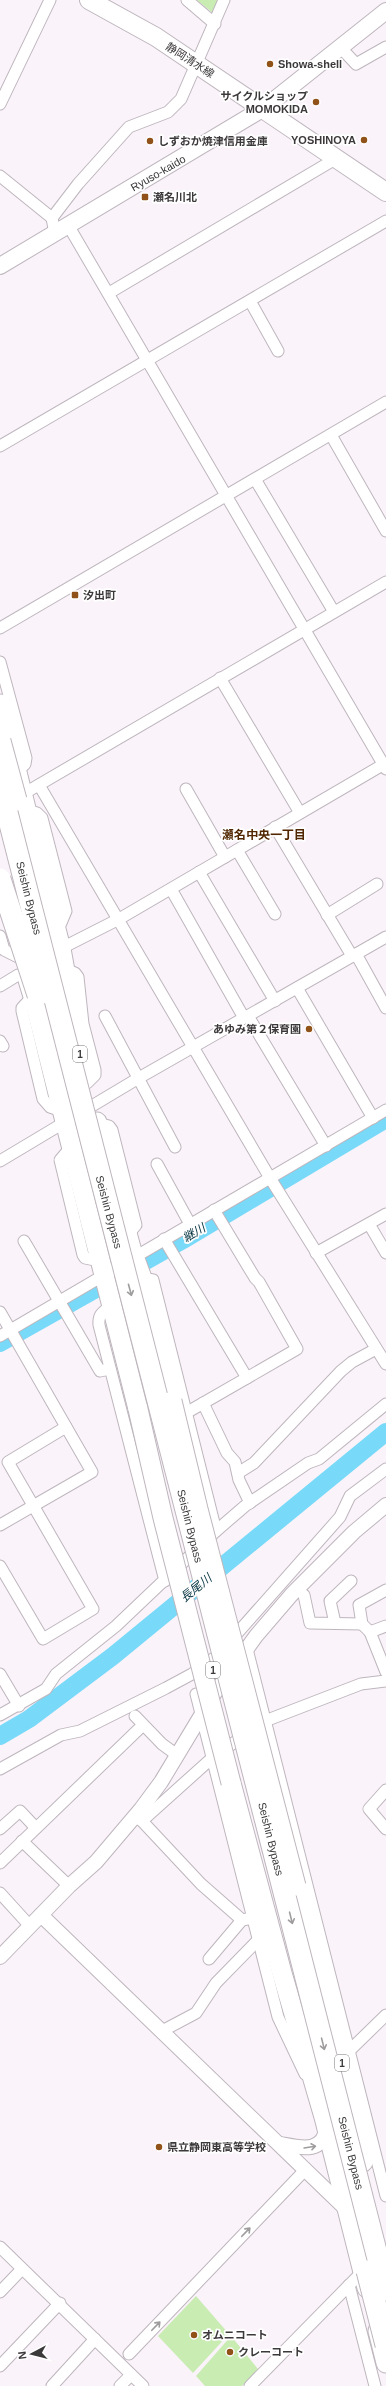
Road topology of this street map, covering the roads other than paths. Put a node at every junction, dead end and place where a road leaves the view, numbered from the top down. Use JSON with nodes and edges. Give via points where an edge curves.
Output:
{"nodes":[{"id":1,"x":50,"y":0,"type":"edge"},
{"id":2,"x":89,"y":0,"type":"edge"},
{"id":3,"x":187,"y":0,"type":"edge"},
{"id":4,"x":224,"y":0,"type":"edge"},
{"id":5,"x":386,"y":11,"type":"edge"},
{"id":6,"x":215,"y":24,"type":"junction"},
{"id":7,"x":386,"y":47,"type":"edge"},
{"id":8,"x":341,"y":48,"type":"junction"},
{"id":9,"x":195,"y":63,"type":"junction"},
{"id":10,"x":0,"y":104,"type":"edge"},
{"id":11,"x":264,"y":108,"type":"junction"},
{"id":12,"x":337,"y":158,"type":"junction"},
{"id":13,"x":0,"y":176,"type":"edge"},
{"id":14,"x":386,"y":192,"type":"edge"},
{"id":15,"x":52,"y":218,"type":"junction"},
{"id":16,"x":386,"y":220,"type":"edge"},
{"id":17,"x":68,"y":225,"type":"junction"},
{"id":18,"x":54,"y":234,"type":"junction"},
{"id":19,"x":0,"y":266,"type":"edge"},
{"id":20,"x":109,"y":293,"type":"junction"},
{"id":21,"x":250,"y":301,"type":"junction"},
{"id":22,"x":278,"y":351,"type":"dead end"},
{"id":23,"x":148,"y":361,"type":"junction"},
{"id":24,"x":385,"y":406,"type":"edge"},
{"id":25,"x":331,"y":435,"type":"junction"},
{"id":26,"x":0,"y":446,"type":"edge"},
{"id":27,"x":255,"y":479,"type":"junction"},
{"id":28,"x":226,"y":496,"type":"junction"},
{"id":29,"x":386,"y":531,"type":"edge"},
{"id":30,"x":386,"y":582,"type":"edge"},
{"id":31,"x":334,"y":612,"type":"junction"},
{"id":32,"x":0,"y":628,"type":"edge"},
{"id":33,"x":303,"y":629,"type":"junction"},
{"id":34,"x":0,"y":662,"type":"edge"},
{"id":35,"x":220,"y":678,"type":"junction"},
{"id":36,"x":0,"y":704,"type":"edge"},
{"id":37,"x":0,"y":741,"type":"edge"},
{"id":38,"x":385,"y":766,"type":"edge"},
{"id":39,"x":17,"y":771,"type":"junction"},
{"id":40,"x":0,"y":785,"type":"edge"},
{"id":41,"x":186,"y":789,"type":"dead end"},
{"id":42,"x":30,"y":796,"type":"junction"},
{"id":43,"x":0,"y":807,"type":"edge"},
{"id":44,"x":300,"y":813,"type":"junction"},
{"id":45,"x":275,"y":827,"type":"junction"},
{"id":46,"x":0,"y":843,"type":"edge"},
{"id":47,"x":237,"y":850,"type":"junction"},
{"id":48,"x":225,"y":857,"type":"junction"},
{"id":49,"x":199,"y":872,"type":"junction"},
{"id":50,"x":0,"y":879,"type":"edge"},
{"id":51,"x":377,"y":884,"type":"dead end"},
{"id":52,"x":171,"y":889,"type":"junction"},
{"id":53,"x":0,"y":898,"type":"edge"},
{"id":54,"x":275,"y":914,"type":"dead end"},
{"id":55,"x":327,"y":915,"type":"junction"},
{"id":56,"x":119,"y":919,"type":"junction"},
{"id":57,"x":0,"y":936,"type":"edge"},
{"id":58,"x":386,"y":937,"type":"edge"},
{"id":59,"x":58,"y":951,"type":"junction"},
{"id":60,"x":354,"y":955,"type":"junction"},
{"id":61,"x":19,"y":967,"type":"junction"},
{"id":62,"x":0,"y":986,"type":"edge"},
{"id":63,"x":297,"y":988,"type":"junction"},
{"id":64,"x":36,"y":995,"type":"junction"},
{"id":65,"x":275,"y":1000,"type":"junction"},
{"id":66,"x":386,"y":1008,"type":"edge"},
{"id":67,"x":105,"y":1016,"type":"dead end"},
{"id":68,"x":246,"y":1017,"type":"junction"},
{"id":69,"x":194,"y":1047,"type":"junction"},
{"id":70,"x":81,"y":1080,"type":"junction"},
{"id":71,"x":137,"y":1080,"type":"junction"},
{"id":72,"x":386,"y":1110,"type":"edge"},
{"id":73,"x":95,"y":1115,"type":"junction"},
{"id":74,"x":63,"y":1117,"type":"junction"},
{"id":75,"x":373,"y":1118,"type":"junction"},
{"id":76,"x":326,"y":1146,"type":"junction"},
{"id":77,"x":175,"y":1147,"type":"dead end"},
{"id":78,"x":0,"y":1161,"type":"edge"},
{"id":79,"x":157,"y":1164,"type":"dead end"},
{"id":80,"x":270,"y":1178,"type":"junction"},
{"id":81,"x":214,"y":1210,"type":"junction"},
{"id":82,"x":386,"y":1214,"type":"edge"},
{"id":83,"x":190,"y":1224,"type":"junction"},
{"id":84,"x":369,"y":1224,"type":"junction"},
{"id":85,"x":164,"y":1239,"type":"junction"},
{"id":86,"x":24,"y":1241,"type":"dead end"},
{"id":87,"x":316,"y":1253,"type":"junction"},
{"id":88,"x":386,"y":1253,"type":"edge"},
{"id":89,"x":134,"y":1257,"type":"junction"},
{"id":90,"x":102,"y":1268,"type":"junction"},
{"id":91,"x":58,"y":1301,"type":"junction"},
{"id":92,"x":111,"y":1306,"type":"junction"},
{"id":93,"x":0,"y":1312,"type":"edge"},
{"id":94,"x":10,"y":1330,"type":"junction"},
{"id":95,"x":0,"y":1336,"type":"edge"},
{"id":96,"x":376,"y":1350,"type":"junction"},
{"id":97,"x":386,"y":1364,"type":"edge"},
{"id":98,"x":110,"y":1369,"type":"junction"},
{"id":99,"x":247,"y":1378,"type":"junction"},
{"id":100,"x":202,"y":1403,"type":"junction"},
{"id":101,"x":386,"y":1404,"type":"edge"},
{"id":102,"x":179,"y":1407,"type":"junction"},
{"id":103,"x":66,"y":1427,"type":"junction"},
{"id":104,"x":386,"y":1469,"type":"edge"},
{"id":105,"x":238,"y":1473,"type":"junction"},
{"id":106,"x":250,"y":1503,"type":"junction"},
{"id":107,"x":386,"y":1505,"type":"edge"},
{"id":108,"x":32,"y":1506,"type":"junction"},
{"id":109,"x":0,"y":1524,"type":"edge"},
{"id":110,"x":216,"y":1531,"type":"junction"},
{"id":111,"x":0,"y":1566,"type":"edge"},
{"id":112,"x":351,"y":1580,"type":"dead end"},
{"id":113,"x":165,"y":1581,"type":"junction"},
{"id":114,"x":386,"y":1590,"type":"edge"},
{"id":115,"x":304,"y":1595,"type":"dead end"},
{"id":116,"x":335,"y":1623,"type":"junction"},
{"id":117,"x":362,"y":1624,"type":"junction"},
{"id":118,"x":386,"y":1626,"type":"edge"},
{"id":119,"x":370,"y":1632,"type":"junction"},
{"id":120,"x":247,"y":1649,"type":"junction"},
{"id":121,"x":386,"y":1672,"type":"edge"},
{"id":122,"x":0,"y":1674,"type":"edge"},
{"id":123,"x":386,"y":1681,"type":"edge"},
{"id":124,"x":196,"y":1694,"type":"dead end"},
{"id":125,"x":19,"y":1706,"type":"junction"},
{"id":126,"x":0,"y":1715,"type":"edge"},
{"id":127,"x":201,"y":1715,"type":"junction"},
{"id":128,"x":135,"y":1716,"type":"dead end"},
{"id":129,"x":265,"y":1721,"type":"junction"},
{"id":130,"x":143,"y":1725,"type":"junction"},
{"id":131,"x":177,"y":1755,"type":"junction"},
{"id":132,"x":212,"y":1758,"type":"junction"},
{"id":133,"x":0,"y":1769,"type":"edge"},
{"id":134,"x":386,"y":1790,"type":"edge"},
{"id":135,"x":138,"y":1819,"type":"junction"},
{"id":136,"x":0,"y":1828,"type":"edge"},
{"id":137,"x":36,"y":1828,"type":"junction"},
{"id":138,"x":386,"y":1829,"type":"edge"},
{"id":139,"x":22,"y":1841,"type":"junction"},
{"id":140,"x":0,"y":1863,"type":"edge"},
{"id":141,"x":69,"y":1886,"type":"junction"},
{"id":142,"x":0,"y":1893,"type":"edge"},
{"id":143,"x":41,"y":1915,"type":"junction"},
{"id":144,"x":248,"y":1919,"type":"junction"},
{"id":145,"x":30,"y":1926,"type":"junction"},
{"id":146,"x":258,"y":1940,"type":"junction"},
{"id":147,"x":0,"y":1957,"type":"edge"},
{"id":148,"x":209,"y":1959,"type":"dead end"},
{"id":149,"x":332,"y":2000,"type":"junction"},
{"id":150,"x":385,"y":2018,"type":"edge"},
{"id":151,"x":162,"y":2031,"type":"junction"},
{"id":152,"x":349,"y":2051,"type":"junction"},
{"id":153,"x":354,"y":2093,"type":"junction"},
{"id":154,"x":319,"y":2098,"type":"junction"},
{"id":155,"x":327,"y":2127,"type":"junction"},
{"id":156,"x":280,"y":2144,"type":"junction"},
{"id":157,"x":306,"y":2169,"type":"junction"},
{"id":158,"x":386,"y":2196,"type":"edge"},
{"id":159,"x":348,"y":2211,"type":"junction"},
{"id":160,"x":0,"y":2247,"type":"edge"},
{"id":161,"x":385,"y":2248,"type":"edge"},
{"id":162,"x":22,"y":2269,"type":"junction"},
{"id":163,"x":363,"y":2271,"type":"junction"},
{"id":164,"x":348,"y":2285,"type":"junction"},
{"id":165,"x":386,"y":2290,"type":"edge"},
{"id":166,"x":0,"y":2292,"type":"edge"},
{"id":167,"x":60,"y":2303,"type":"junction"},
{"id":168,"x":96,"y":2339,"type":"junction"},
{"id":169,"x":386,"y":2345,"type":"edge"},
{"id":170,"x":129,"y":2354,"type":"dead end"},
{"id":171,"x":386,"y":2363,"type":"edge"},
{"id":172,"x":0,"y":2366,"type":"edge"},
{"id":173,"x":131,"y":2375,"type":"junction"},
{"id":174,"x":52,"y":2386,"type":"edge"},
{"id":175,"x":120,"y":2386,"type":"edge"},
{"id":176,"x":143,"y":2386,"type":"edge"},
{"id":177,"x":250,"y":2386,"type":"edge"},
{"id":178,"x":375,"y":2386,"type":"edge"}],
"edges":[{"from":1,"to":10,"type":"street"},
{"from":2,"to":9,"type":"main road","name":"静岡清水線","via":[[156,37]]},
{"from":3,"to":6,"type":"street"},
{"from":4,"to":6,"type":"street"},
{"from":5,"to":8,"type":"main road","name":"Ryuso-kaido"},
{"from":6,"to":9,"type":"street"},
{"from":7,"to":8,"type":"street","via":[[356,64]]},
{"from":8,"to":11,"type":"main road","name":"Ryuso-kaido"},
{"from":9,"to":11,"type":"main road","name":"静岡清水線"},
{"from":9,"to":15,"type":"street","via":[[191,81],[181,99],[168,112],[129,127],[78,184]]},
{"from":11,"to":12,"type":"main road","name":"静岡清水線"},
{"from":11,"to":17,"type":"main road","name":"Ryuso-kaido"},
{"from":12,"to":14,"type":"main road","name":"静岡清水線"},
{"from":12,"to":20,"type":"street"},
{"from":13,"to":15,"type":"street"},
{"from":15,"to":18,"type":"street"},
{"from":16,"to":21,"type":"street"},
{"from":17,"to":18,"type":"main road","name":"Ryuso-kaido"},
{"from":17,"to":20,"type":"street"},
{"from":18,"to":19,"type":"main road","name":"Ryuso-kaido"},
{"from":20,"to":23,"type":"street"},
{"from":21,"to":22,"type":"street"},
{"from":21,"to":23,"type":"street"},
{"from":23,"to":26,"type":"street"},
{"from":23,"to":28,"type":"street"},
{"from":24,"to":25,"type":"street"},
{"from":25,"to":27,"type":"street"},
{"from":25,"to":29,"type":"street"},
{"from":27,"to":28,"type":"street"},
{"from":27,"to":31,"type":"street"},
{"from":28,"to":32,"type":"street"},
{"from":28,"to":33,"type":"street"},
{"from":30,"to":31,"type":"street"},
{"from":31,"to":33,"type":"street"},
{"from":33,"to":35,"type":"street"},
{"from":33,"to":38,"type":"street"},
{"from":34,"to":39,"type":"street","via":[[26,758],[25,764]]},
{"from":35,"to":42,"type":"street"},
{"from":35,"to":44,"type":"street"},
{"from":36,"to":39,"type":"highway","number":"1"},
{"from":37,"to":70,"type":"highway","bridge":true},
{"from":38,"to":44,"type":"street"},
{"from":39,"to":42,"type":"highway","number":"1"},
{"from":40,"to":70,"type":"highway","name":"Seishin Bypass","number":"1","bridge":true},
{"from":41,"to":48,"type":"street"},
{"from":42,"to":43,"type":"street"},
{"from":42,"to":56,"type":"street"},
{"from":42,"to":59,"type":"highway","number":"1"},
{"from":44,"to":45,"type":"street"},
{"from":45,"to":47,"type":"street"},
{"from":45,"to":55,"type":"street"},
{"from":46,"to":64,"type":"highway","name":"Seishin Bypass","number":"1","bridge":true},
{"from":47,"to":48,"type":"street"},
{"from":47,"to":54,"type":"street"},
{"from":48,"to":49,"type":"street"},
{"from":49,"to":52,"type":"street"},
{"from":49,"to":65,"type":"street"},
{"from":50,"to":64,"type":"highway","number":"1","bridge":true},
{"from":51,"to":55,"type":"street"},
{"from":52,"to":56,"type":"street"},
{"from":52,"to":68,"type":"street"},
{"from":53,"to":61,"type":"highway","number":"1"},
{"from":55,"to":60,"type":"street"},
{"from":56,"to":59,"type":"street"},
{"from":56,"to":69,"type":"street"},
{"from":57,"to":61,"type":"street","via":[[4,950]]},
{"from":58,"to":60,"type":"street"},
{"from":59,"to":70,"type":"highway","number":"1","via":[[65,969]]},
{"from":60,"to":63,"type":"street"},
{"from":60,"to":66,"type":"street"},
{"from":61,"to":62,"type":"street"},
{"from":61,"to":64,"type":"highway","number":"1"},
{"from":63,"to":65,"type":"street"},
{"from":63,"to":75,"type":"street"},
{"from":64,"to":74,"type":"highway","number":"1"},
{"from":64,"to":169,"type":"highway","name":"Seishin Bypass","number":"1","bridge":true},
{"from":65,"to":68,"type":"street"},
{"from":67,"to":71,"type":"street"},
{"from":68,"to":69,"type":"street"},
{"from":68,"to":76,"type":"street"},
{"from":69,"to":71,"type":"street"},
{"from":69,"to":80,"type":"street"},
{"from":70,"to":73,"type":"highway","number":"1"},
{"from":70,"to":165,"type":"highway","name":"Seishin Bypass","number":"1","one_way":true,"bridge":true},
{"from":71,"to":73,"type":"street"},
{"from":71,"to":77,"type":"street"},
{"from":72,"to":75,"type":"street"},
{"from":73,"to":74,"type":"street"},
{"from":73,"to":89,"type":"highway","number":"1"},
{"from":74,"to":78,"type":"street"},
{"from":74,"to":90,"type":"highway","number":"1"},
{"from":75,"to":76,"type":"street"},
{"from":76,"to":80,"type":"street"},
{"from":79,"to":83,"type":"street"},
{"from":80,"to":81,"type":"street"},
{"from":80,"to":87,"type":"street"},
{"from":81,"to":83,"type":"street"},
{"from":81,"to":99,"type":"street","via":[[297,1349]]},
{"from":82,"to":84,"type":"street"},
{"from":83,"to":85,"type":"street"},
{"from":84,"to":87,"type":"street"},
{"from":84,"to":88,"type":"street"},
{"from":85,"to":89,"type":"street"},
{"from":85,"to":99,"type":"street"},
{"from":86,"to":91,"type":"street"},
{"from":87,"to":96,"type":"street"},
{"from":89,"to":90,"type":"street"},
{"from":89,"to":102,"type":"highway","number":"1"},
{"from":90,"to":91,"type":"street"},
{"from":90,"to":92,"type":"highway","number":"1"},
{"from":91,"to":94,"type":"street"},
{"from":91,"to":98,"type":"street","via":[[100,1370]]},
{"from":92,"to":98,"type":"street","via":[[98,1318]]},
{"from":92,"to":154,"type":"highway","number":"1","bridge":true,"via":[[231,1783],[282,1973]]},
{"from":93,"to":94,"type":"street"},
{"from":94,"to":95,"type":"street"},
{"from":94,"to":103,"type":"street"},
{"from":96,"to":97,"type":"street"},
{"from":96,"to":105,"type":"street","via":[[352,1362],[341,1371],[254,1463]]},
{"from":98,"to":113,"type":"street"},
{"from":99,"to":100,"type":"street"},
{"from":100,"to":102,"type":"street"},
{"from":100,"to":105,"type":"street","via":[[227,1453],[235,1462]]},
{"from":101,"to":106,"type":"street","via":[[319,1459],[308,1463]]},
{"from":102,"to":110,"type":"street"},
{"from":102,"to":149,"type":"highway","number":"1","bridge":true,"via":[[198,1509],[296,1886]]},
{"from":103,"to":108,"type":"street","via":[[8,1462]]},
{"from":103,"to":108,"type":"street","via":[[92,1472]]},
{"from":104,"to":133,"type":"street","via":[[350,1496],[340,1517],[217,1656],[166,1688],[80,1731],[61,1735]]},
{"from":105,"to":106,"type":"street"},
{"from":106,"to":110,"type":"street"},
{"from":107,"to":120,"type":"street","via":[[354,1532],[292,1594]]},
{"from":108,"to":109,"type":"street"},
{"from":108,"to":111,"type":"street","via":[[93,1609],[42,1639]]},
{"from":110,"to":113,"type":"street"},
{"from":112,"to":116,"type":"street","via":[[330,1601]]},
{"from":113,"to":125,"type":"street","via":[[88,1650],[56,1674],[46,1689]]},
{"from":114,"to":117,"type":"street","via":[[359,1605]]},
{"from":115,"to":116,"type":"street","via":[[310,1623]]},
{"from":116,"to":117,"type":"street"},
{"from":117,"to":119,"type":"street"},
{"from":118,"to":119,"type":"street"},
{"from":119,"to":121,"type":"street"},
{"from":120,"to":127,"type":"street"},
{"from":120,"to":129,"type":"street"},
{"from":122,"to":125,"type":"street"},
{"from":123,"to":129,"type":"street","via":[[361,1684]]},
{"from":124,"to":127,"type":"street"},
{"from":125,"to":126,"type":"street"},
{"from":127,"to":131,"type":"street"},
{"from":127,"to":132,"type":"street"},
{"from":128,"to":130,"type":"street"},
{"from":129,"to":132,"type":"street"},
{"from":129,"to":149,"type":"street"},
{"from":130,"to":131,"type":"street"},
{"from":130,"to":137,"type":"street"},
{"from":131,"to":135,"type":"street"},
{"from":132,"to":135,"type":"street"},
{"from":132,"to":144,"type":"street"},
{"from":134,"to":138,"type":"street","via":[[369,1809]]},
{"from":135,"to":141,"type":"street"},
{"from":135,"to":144,"type":"street","via":[[201,1884]]},
{"from":136,"to":137,"type":"street","via":[[20,1811]]},
{"from":137,"to":139,"type":"street"},
{"from":139,"to":140,"type":"street"},
{"from":139,"to":141,"type":"street"},
{"from":141,"to":143,"type":"street"},
{"from":142,"to":145,"type":"street"},
{"from":143,"to":145,"type":"street"},
{"from":143,"to":151,"type":"street"},
{"from":144,"to":146,"type":"street"},
{"from":144,"to":148,"type":"street"},
{"from":145,"to":147,"type":"street"},
{"from":146,"to":151,"type":"street","via":[[216,1983],[196,2013]]},
{"from":146,"to":154,"type":"street","via":[[278,2017],[299,2063]]},
{"from":149,"to":152,"type":"street"},
{"from":149,"to":153,"type":"highway","number":"1"},
{"from":150,"to":152,"type":"street"},
{"from":151,"to":156,"type":"street"},
{"from":152,"to":153,"type":"street"},
{"from":153,"to":158,"type":"street"},
{"from":153,"to":161,"type":"highway","number":"1","via":[[367,2184]]},
{"from":154,"to":155,"type":"highway","number":"1"},
{"from":156,"to":155,"type":"street","one_way":true,"via":[[300,2148],[317,2145],[326,2136]]},
{"from":155,"to":159,"type":"highway","number":"1"},
{"from":156,"to":157,"type":"street"},
{"from":157,"to":159,"type":"street"},
{"from":170,"to":157,"type":"street","one_way":true},
{"from":159,"to":161,"type":"street"},
{"from":159,"to":163,"type":"highway","number":"1"},
{"from":160,"to":162,"type":"street"},
{"from":162,"to":166,"type":"street"},
{"from":162,"to":167,"type":"street"},
{"from":163,"to":164,"type":"street"},
{"from":163,"to":171,"type":"highway","number":"1"},
{"from":164,"to":177,"type":"street"},
{"from":164,"to":178,"type":"street"},
{"from":167,"to":168,"type":"street"},
{"from":167,"to":172,"type":"street"},
{"from":168,"to":173,"type":"street"},
{"from":168,"to":174,"type":"street"},
{"from":173,"to":175,"type":"street"},
{"from":173,"to":176,"type":"street"}]}
